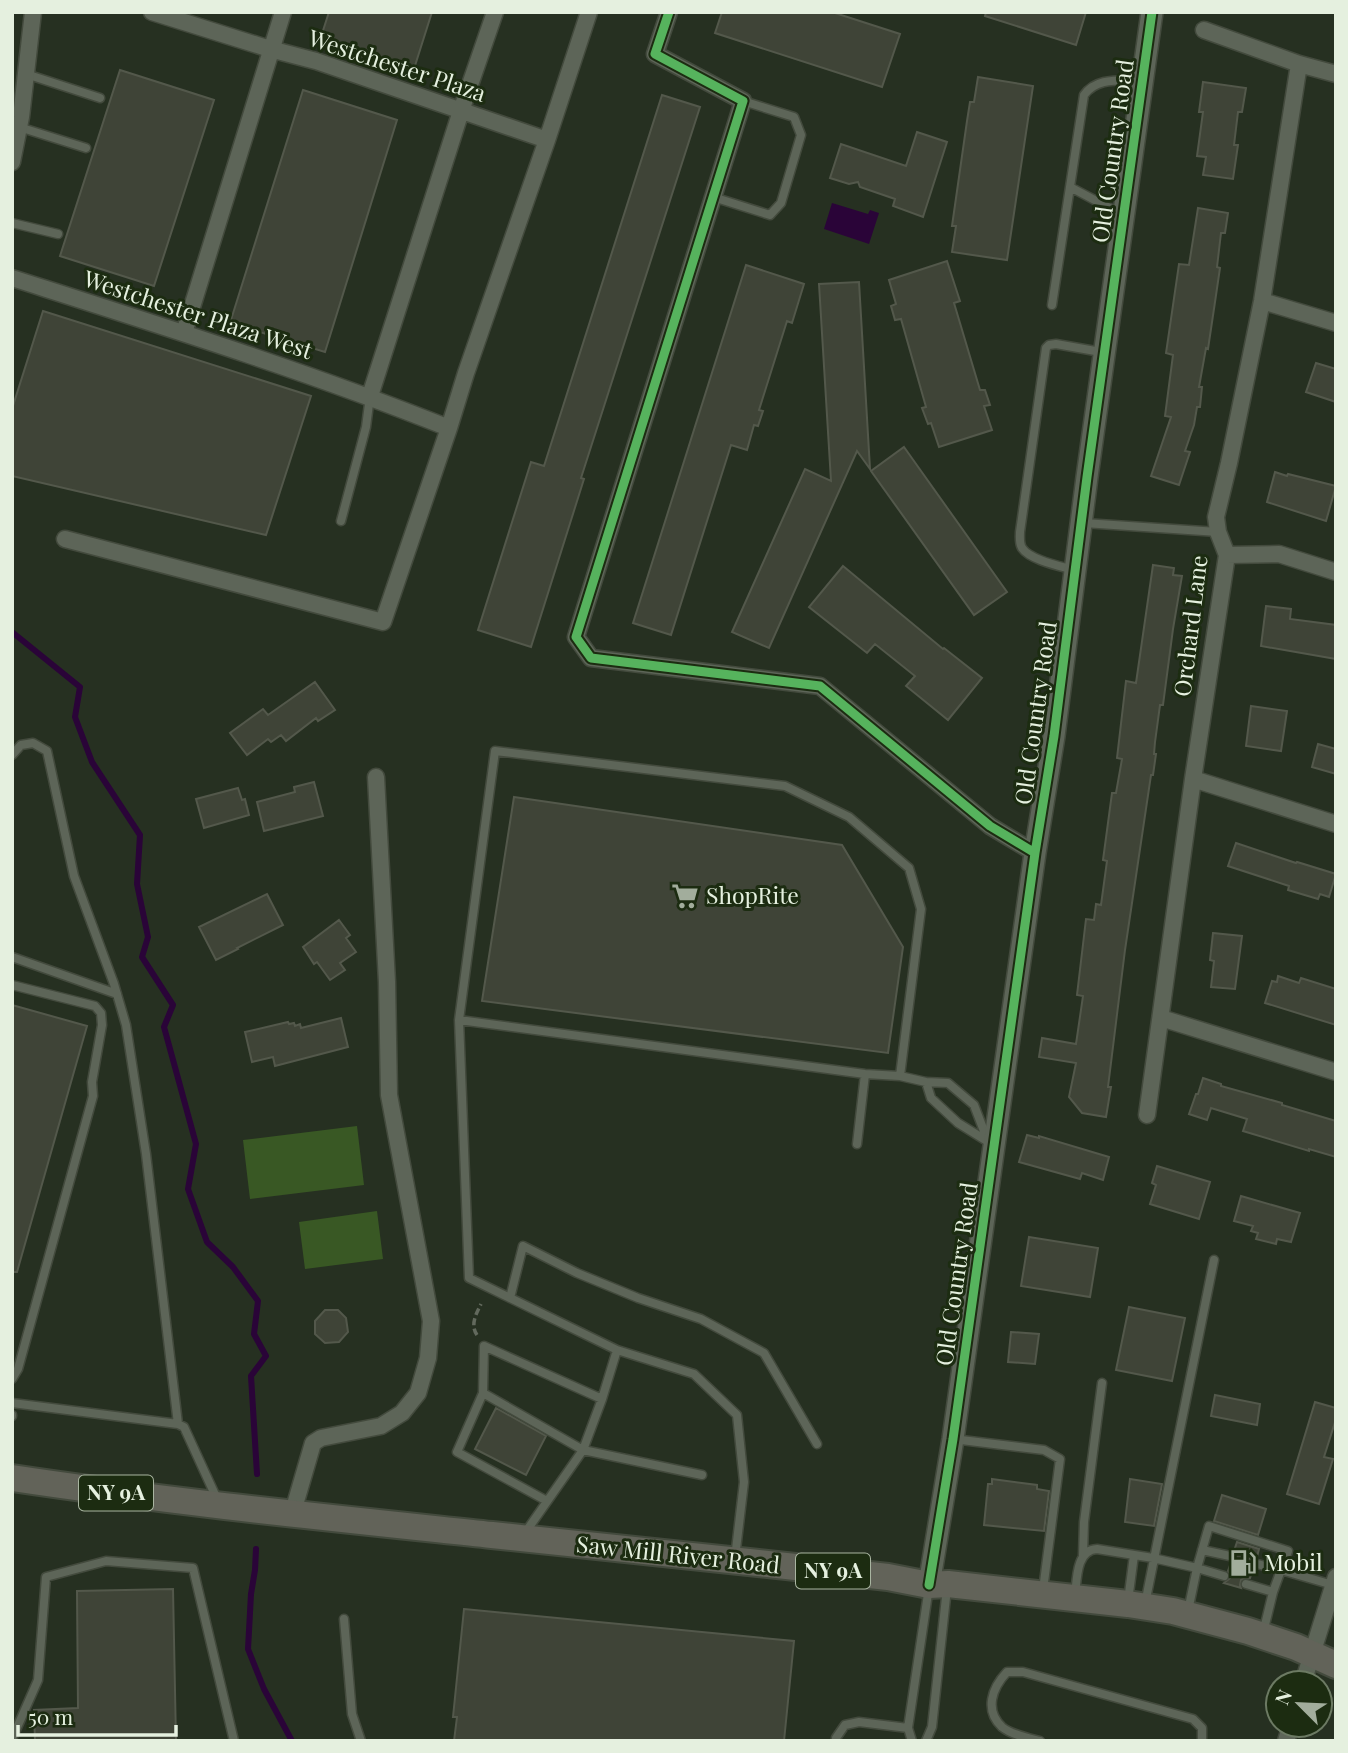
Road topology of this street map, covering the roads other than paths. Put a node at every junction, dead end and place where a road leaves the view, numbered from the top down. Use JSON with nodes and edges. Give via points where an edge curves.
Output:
{"nodes":[{"id":1,"x":33,"y":12,"type":"edge"},
{"id":2,"x":152,"y":12,"type":"edge"},
{"id":3,"x":283,"y":12,"type":"edge"},
{"id":4,"x":495,"y":12,"type":"edge"},
{"id":5,"x":589,"y":12,"type":"edge"},
{"id":6,"x":669,"y":12,"type":"edge"},
{"id":7,"x":1152,"y":12,"type":"edge"},
{"id":8,"x":1204,"y":30,"type":"dead end"},
{"id":9,"x":270,"y":49,"type":"junction"},
{"id":10,"x":1299,"y":64,"type":"junction"},
{"id":11,"x":26,"y":74,"type":"junction"},
{"id":12,"x":1336,"y":74,"type":"edge"},
{"id":13,"x":1143,"y":79,"type":"junction"},
{"id":14,"x":100,"y":98,"type":"dead end"},
{"id":15,"x":743,"y":101,"type":"junction"},
{"id":16,"x":461,"y":111,"type":"junction"},
{"id":17,"x":16,"y":138,"type":"edge"},
{"id":18,"x":547,"y":140,"type":"junction"},
{"id":19,"x":86,"y":148,"type":"dead end"},
{"id":20,"x":12,"y":162,"type":"edge"},
{"id":21,"x":1070,"y":187,"type":"junction"},
{"id":22,"x":713,"y":197,"type":"junction"},
{"id":23,"x":1124,"y":215,"type":"junction"},
{"id":24,"x":12,"y":223,"type":"edge"},
{"id":25,"x":58,"y":234,"type":"dead end"},
{"id":26,"x":12,"y":278,"type":"edge"},
{"id":27,"x":1262,"y":301,"type":"junction"},
{"id":28,"x":1052,"y":305,"type":"dead end"},
{"id":29,"x":1336,"y":323,"type":"edge"},
{"id":30,"x":184,"y":333,"type":"junction"},
{"id":31,"x":1104,"y":353,"type":"junction"},
{"id":32,"x":370,"y":396,"type":"junction"},
{"id":33,"x":449,"y":428,"type":"junction"},
{"id":34,"x":341,"y":521,"type":"dead end"},
{"id":35,"x":1081,"y":522,"type":"junction"},
{"id":36,"x":1218,"y":532,"type":"junction"},
{"id":37,"x":65,"y":539,"type":"dead end"},
{"id":38,"x":1227,"y":555,"type":"junction"},
{"id":39,"x":1074,"y":570,"type":"junction"},
{"id":40,"x":1336,"y":572,"type":"edge"},
{"id":41,"x":12,"y":755,"type":"edge"},
{"id":42,"x":376,"y":777,"type":"dead end"},
{"id":43,"x":1193,"y":779,"type":"junction"},
{"id":44,"x":1336,"y":824,"type":"edge"},
{"id":45,"x":1035,"y":853,"type":"junction"},
{"id":46,"x":12,"y":957,"type":"edge"},
{"id":47,"x":12,"y":985,"type":"edge"},
{"id":48,"x":117,"y":994,"type":"junction"},
{"id":49,"x":1161,"y":1018,"type":"junction"},
{"id":50,"x":459,"y":1020,"type":"junction"},
{"id":51,"x":1336,"y":1072,"type":"edge"},
{"id":52,"x":865,"y":1074,"type":"junction"},
{"id":53,"x":901,"y":1076,"type":"junction"},
{"id":54,"x":926,"y":1083,"type":"junction"},
{"id":55,"x":1147,"y":1115,"type":"dead end"},
{"id":56,"x":858,"y":1144,"type":"dead end"},
{"id":57,"x":990,"y":1147,"type":"junction"},
{"id":58,"x":1214,"y":1260,"type":"dead end"},
{"id":59,"x":510,"y":1298,"type":"junction"},
{"id":60,"x":617,"y":1350,"type":"junction"},
{"id":61,"x":12,"y":1379,"type":"edge"},
{"id":62,"x":1102,"y":1383,"type":"dead end"},
{"id":63,"x":483,"y":1393,"type":"junction"},
{"id":64,"x":602,"y":1399,"type":"junction"},
{"id":65,"x":12,"y":1403,"type":"edge"},
{"id":66,"x":181,"y":1425,"type":"junction"},
{"id":67,"x":953,"y":1439,"type":"junction"},
{"id":68,"x":817,"y":1444,"type":"dead end"},
{"id":69,"x":583,"y":1450,"type":"junction"},
{"id":70,"x":702,"y":1475,"type":"dead end"},
{"id":71,"x":12,"y":1478,"type":"edge"},
{"id":72,"x":547,"y":1501,"type":"junction"},
{"id":73,"x":220,"y":1506,"type":"junction"},
{"id":74,"x":292,"y":1515,"type":"junction"},
{"id":75,"x":521,"y":1538,"type":"junction"},
{"id":76,"x":1202,"y":1550,"type":"junction"},
{"id":77,"x":1083,"y":1555,"type":"junction"},
{"id":78,"x":1134,"y":1555,"type":"junction"},
{"id":79,"x":1230,"y":1556,"type":"dead end"},
{"id":80,"x":1153,"y":1558,"type":"junction"},
{"id":81,"x":734,"y":1561,"type":"junction"},
{"id":82,"x":1253,"y":1563,"type":"dead end"},
{"id":83,"x":1197,"y":1568,"type":"junction"},
{"id":84,"x":1281,"y":1570,"type":"junction"},
{"id":85,"x":1224,"y":1576,"type":"dead end"},
{"id":86,"x":1334,"y":1581,"type":"edge"},
{"id":87,"x":939,"y":1584,"type":"junction"},
{"id":88,"x":1246,"y":1584,"type":"dead end"},
{"id":89,"x":1273,"y":1592,"type":"junction"},
{"id":90,"x":1042,"y":1595,"type":"junction"},
{"id":91,"x":1074,"y":1598,"type":"junction"},
{"id":92,"x":1136,"y":1606,"type":"junction"},
{"id":93,"x":1187,"y":1615,"type":"junction"},
{"id":94,"x":344,"y":1619,"type":"dead end"},
{"id":95,"x":1262,"y":1636,"type":"junction"},
{"id":96,"x":1324,"y":1660,"type":"edge"},
{"id":97,"x":908,"y":1728,"type":"junction"},
{"id":98,"x":12,"y":1739,"type":"edge"},
{"id":99,"x":234,"y":1741,"type":"edge"},
{"id":100,"x":361,"y":1741,"type":"edge"},
{"id":101,"x":836,"y":1741,"type":"edge"},
{"id":102,"x":912,"y":1741,"type":"edge"},
{"id":103,"x":926,"y":1741,"type":"edge"},
{"id":104,"x":1040,"y":1741,"type":"edge"},
{"id":105,"x":1202,"y":1741,"type":"edge"}],
"edges":[{"from":1,"to":11,"type":"street"},
{"from":2,"to":9,"type":"street","name":"Westchester Plaza"},
{"from":3,"to":9,"type":"street"},
{"from":4,"to":16,"type":"street"},
{"from":5,"to":18,"type":"street"},
{"from":6,"to":15,"type":"street","via":[[655,54]]},
{"from":7,"to":13,"type":"street","name":"Old Country Road"},
{"from":8,"to":10,"type":"street"},
{"from":9,"to":16,"type":"street","name":"Westchester Plaza"},
{"from":9,"to":30,"type":"street"},
{"from":10,"to":12,"type":"street"},
{"from":10,"to":27,"type":"street","name":"Orchard Lane"},
{"from":11,"to":14,"type":"lane"},
{"from":11,"to":17,"type":"street"},
{"from":13,"to":21,"type":"lane","via":[[1099,82],[1084,95]]},
{"from":13,"to":23,"type":"street","name":"Old Country Road"},
{"from":15,"to":22,"type":"street"},
{"from":15,"to":22,"type":"lane","via":[[794,117],[801,135],[781,203],[770,215]]},
{"from":16,"to":18,"type":"street","name":"Westchester Plaza"},
{"from":16,"to":32,"type":"street"},
{"from":17,"to":19,"type":"lane"},
{"from":17,"to":20,"type":"street"},
{"from":18,"to":33,"type":"street"},
{"from":21,"to":23,"type":"lane"},
{"from":21,"to":28,"type":"lane"},
{"from":22,"to":45,"type":"street","via":[[576,637],[591,658],[820,687],[990,826]]},
{"from":23,"to":31,"type":"street","name":"Old Country Road"},
{"from":24,"to":25,"type":"lane"},
{"from":26,"to":30,"type":"street","name":"Westchester Plaza West"},
{"from":27,"to":29,"type":"street"},
{"from":27,"to":36,"type":"street","name":"Orchard Lane","via":[[1216,517]]},
{"from":30,"to":32,"type":"street","name":"Westchester Plaza West"},
{"from":31,"to":35,"type":"street","name":"Old Country Road"},
{"from":31,"to":39,"type":"lane","via":[[1056,344],[1046,348],[1023,508],[1020,540],[1024,550]]},
{"from":32,"to":33,"type":"street","name":"Westchester Plaza West"},
{"from":32,"to":34,"type":"lane"},
{"from":33,"to":37,"type":"street","via":[[383,622]]},
{"from":35,"to":36,"type":"lane"},
{"from":35,"to":39,"type":"street","name":"Old Country Road"},
{"from":36,"to":38,"type":"street","name":"Orchard Lane"},
{"from":38,"to":40,"type":"street","via":[[1279,554]]},
{"from":38,"to":43,"type":"street","name":"Orchard Lane"},
{"from":39,"to":45,"type":"street","name":"Old Country Road"},
{"from":41,"to":48,"type":"lane","via":[[21,745],[33,743],[47,751],[74,876]]},
{"from":42,"to":74,"type":"street","via":[[389,1094],[431,1321],[428,1358],[418,1393],[402,1413],[381,1426],[313,1443]]},
{"from":43,"to":44,"type":"street"},
{"from":43,"to":49,"type":"street","name":"Orchard Lane"},
{"from":45,"to":57,"type":"street","name":"Old Country Road"},
{"from":46,"to":48,"type":"lane"},
{"from":47,"to":61,"type":"lane","via":[[95,1006],[103,1025],[93,1096]]},
{"from":48,"to":66,"type":"lane","via":[[146,1154]]},
{"from":49,"to":51,"type":"street"},
{"from":49,"to":55,"type":"street","name":"Orchard Lane"},
{"from":50,"to":52,"type":"lane"},
{"from":50,"to":53,"type":"lane","via":[[495,751],[785,786],[849,817],[909,868],[921,909]]},
{"from":50,"to":59,"type":"lane","via":[[469,1278]]},
{"from":52,"to":53,"type":"lane"},
{"from":52,"to":56,"type":"lane"},
{"from":53,"to":54,"type":"lane"},
{"from":54,"to":57,"type":"lane","via":[[931,1098]]},
{"from":54,"to":57,"type":"lane","via":[[948,1083],[974,1105]]},
{"from":57,"to":67,"type":"street","name":"Old Country Road"},
{"from":58,"to":80,"type":"lane"},
{"from":59,"to":60,"type":"lane"},
{"from":59,"to":68,"type":"lane","via":[[523,1246],[577,1273],[701,1319],[764,1353]]},
{"from":60,"to":64,"type":"lane"},
{"from":60,"to":81,"type":"lane","via":[[694,1374],[737,1415],[744,1482]]},
{"from":62,"to":77,"type":"lane"},
{"from":63,"to":64,"type":"lane","via":[[484,1346]]},
{"from":63,"to":69,"type":"lane"},
{"from":63,"to":72,"type":"lane","via":[[457,1452]]},
{"from":64,"to":69,"type":"lane"},
{"from":65,"to":66,"type":"lane"},
{"from":66,"to":73,"type":"lane"},
{"from":67,"to":87,"type":"street","name":"Old Country Road"},
{"from":67,"to":90,"type":"lane","via":[[1044,1450],[1060,1459]]},
{"from":69,"to":70,"type":"lane"},
{"from":69,"to":72,"type":"lane"},
{"from":71,"to":73,"type":"main road","name":"Saw Mill River Road","number":"NY 9A"},
{"from":72,"to":75,"type":"lane"},
{"from":73,"to":74,"type":"main road","name":"Saw Mill River Road","number":"NY 9A"},
{"from":74,"to":75,"type":"main road","name":"Saw Mill River Road","number":"NY 9A"},
{"from":75,"to":81,"type":"main road","name":"Saw Mill River Road","number":"NY 9A"},
{"from":76,"to":79,"type":"lane"},
{"from":76,"to":83,"type":"lane"},
{"from":76,"to":84,"type":"lane","via":[[1209,1526],[1287,1551]]},
{"from":77,"to":78,"type":"lane","via":[[1097,1549]]},
{"from":77,"to":91,"type":"lane"},
{"from":78,"to":80,"type":"lane"},
{"from":78,"to":92,"type":"lane"},
{"from":80,"to":83,"type":"lane"},
{"from":80,"to":92,"type":"lane"},
{"from":81,"to":87,"type":"main road","name":"Saw Mill River Road","number":"NY 9A"},
{"from":82,"to":84,"type":"lane"},
{"from":83,"to":85,"type":"lane"},
{"from":83,"to":93,"type":"lane"},
{"from":84,"to":86,"type":"lane"},
{"from":84,"to":89,"type":"lane"},
{"from":86,"to":96,"type":"street"},
{"from":87,"to":90,"type":"main road","name":"Saw Mill River Road","number":"NY 9A"},
{"from":87,"to":97,"type":"lane"},
{"from":87,"to":103,"type":"lane","via":[[932,1727]]},
{"from":88,"to":89,"type":"lane"},
{"from":89,"to":95,"type":"lane"},
{"from":90,"to":91,"type":"main road","name":"Saw Mill River Road","number":"NY 9A"},
{"from":91,"to":92,"type":"main road","name":"Saw Mill River Road","number":"NY 9A"},
{"from":92,"to":93,"type":"main road","name":"Saw Mill River Road","number":"NY 9A"},
{"from":93,"to":95,"type":"main road","name":"Saw Mill River Road","number":"NY 9A"},
{"from":94,"to":100,"type":"lane","via":[[352,1714]]},
{"from":95,"to":96,"type":"main road","name":"Saw Mill River Road","number":"NY 9A"},
{"from":97,"to":101,"type":"lane","via":[[859,1722],[845,1726]]},
{"from":97,"to":102,"type":"lane"},
{"from":98,"to":99,"type":"lane","via":[[38,1680],[47,1577],[106,1561],[193,1567]]},
{"from":104,"to":105,"type":"lane","via":[[1003,1728],[993,1714],[990,1703],[1007,1672],[1023,1672],[1193,1719],[1202,1728]]}]}
